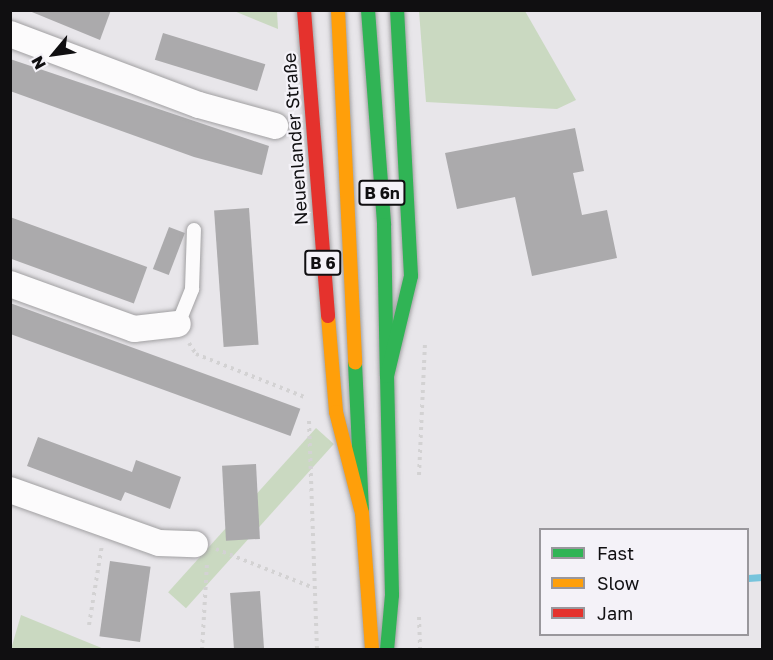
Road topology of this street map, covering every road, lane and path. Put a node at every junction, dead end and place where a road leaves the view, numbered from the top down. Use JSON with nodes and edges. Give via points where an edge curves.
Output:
{"nodes":[{"id":1,"x":304,"y":10,"type":"edge"},
{"id":2,"x":338,"y":10,"type":"edge"},
{"id":3,"x":368,"y":10,"type":"edge"},
{"id":4,"x":397,"y":10,"type":"edge"},
{"id":5,"x":10,"y":33,"type":"edge"},
{"id":6,"x":275,"y":126,"type":"dead end"},
{"id":7,"x":194,"y":230,"type":"dead end"},
{"id":8,"x":10,"y":284,"type":"edge"},
{"id":9,"x":178,"y":324,"type":"junction"},
{"id":10,"x":387,"y":376,"type":"junction"},
{"id":11,"x":308,"y":398,"type":"dead end"},
{"id":12,"x":10,"y":490,"type":"edge"},
{"id":13,"x":362,"y":513,"type":"junction"},
{"id":14,"x":105,"y":524,"type":"junction"},
{"id":15,"x":195,"y":544,"type":"junction"},
{"id":16,"x":314,"y":588,"type":"dead end"},
{"id":17,"x":89,"y":625,"type":"dead end"},
{"id":18,"x":202,"y":650,"type":"edge"},
{"id":19,"x":372,"y":650,"type":"edge"},
{"id":20,"x":387,"y":650,"type":"edge"}],
"edges":[{"from":1,"to":13,"type":"main road","name":"Neuenlander Straße","number":"B 6","via":[[336,412]]},
{"from":2,"to":13,"type":"main road","name":"Neuenlander Straße","number":"B 6n"},
{"from":3,"to":10,"type":"main road","number":"B 6n","via":[[384,225]]},
{"from":4,"to":10,"type":"main road","via":[[411,276]]},
{"from":5,"to":6,"type":"street","via":[[199,105]]},
{"from":7,"to":9,"type":"lane","via":[[192,289]]},
{"from":8,"to":9,"type":"street","via":[[134,329]]},
{"from":9,"to":11,"type":"path","via":[[196,354]]},
{"from":10,"to":20,"type":"main road","via":[[392,595]]},
{"from":12,"to":14,"type":"street"},
{"from":13,"to":19,"type":"main road","name":"Neuenlander Straße","number":"B 6"},
{"from":14,"to":15,"type":"street","via":[[159,543]]},
{"from":14,"to":17,"type":"path"},
{"from":15,"to":16,"type":"path"},
{"from":15,"to":18,"type":"path","via":[[209,565]]}]}
